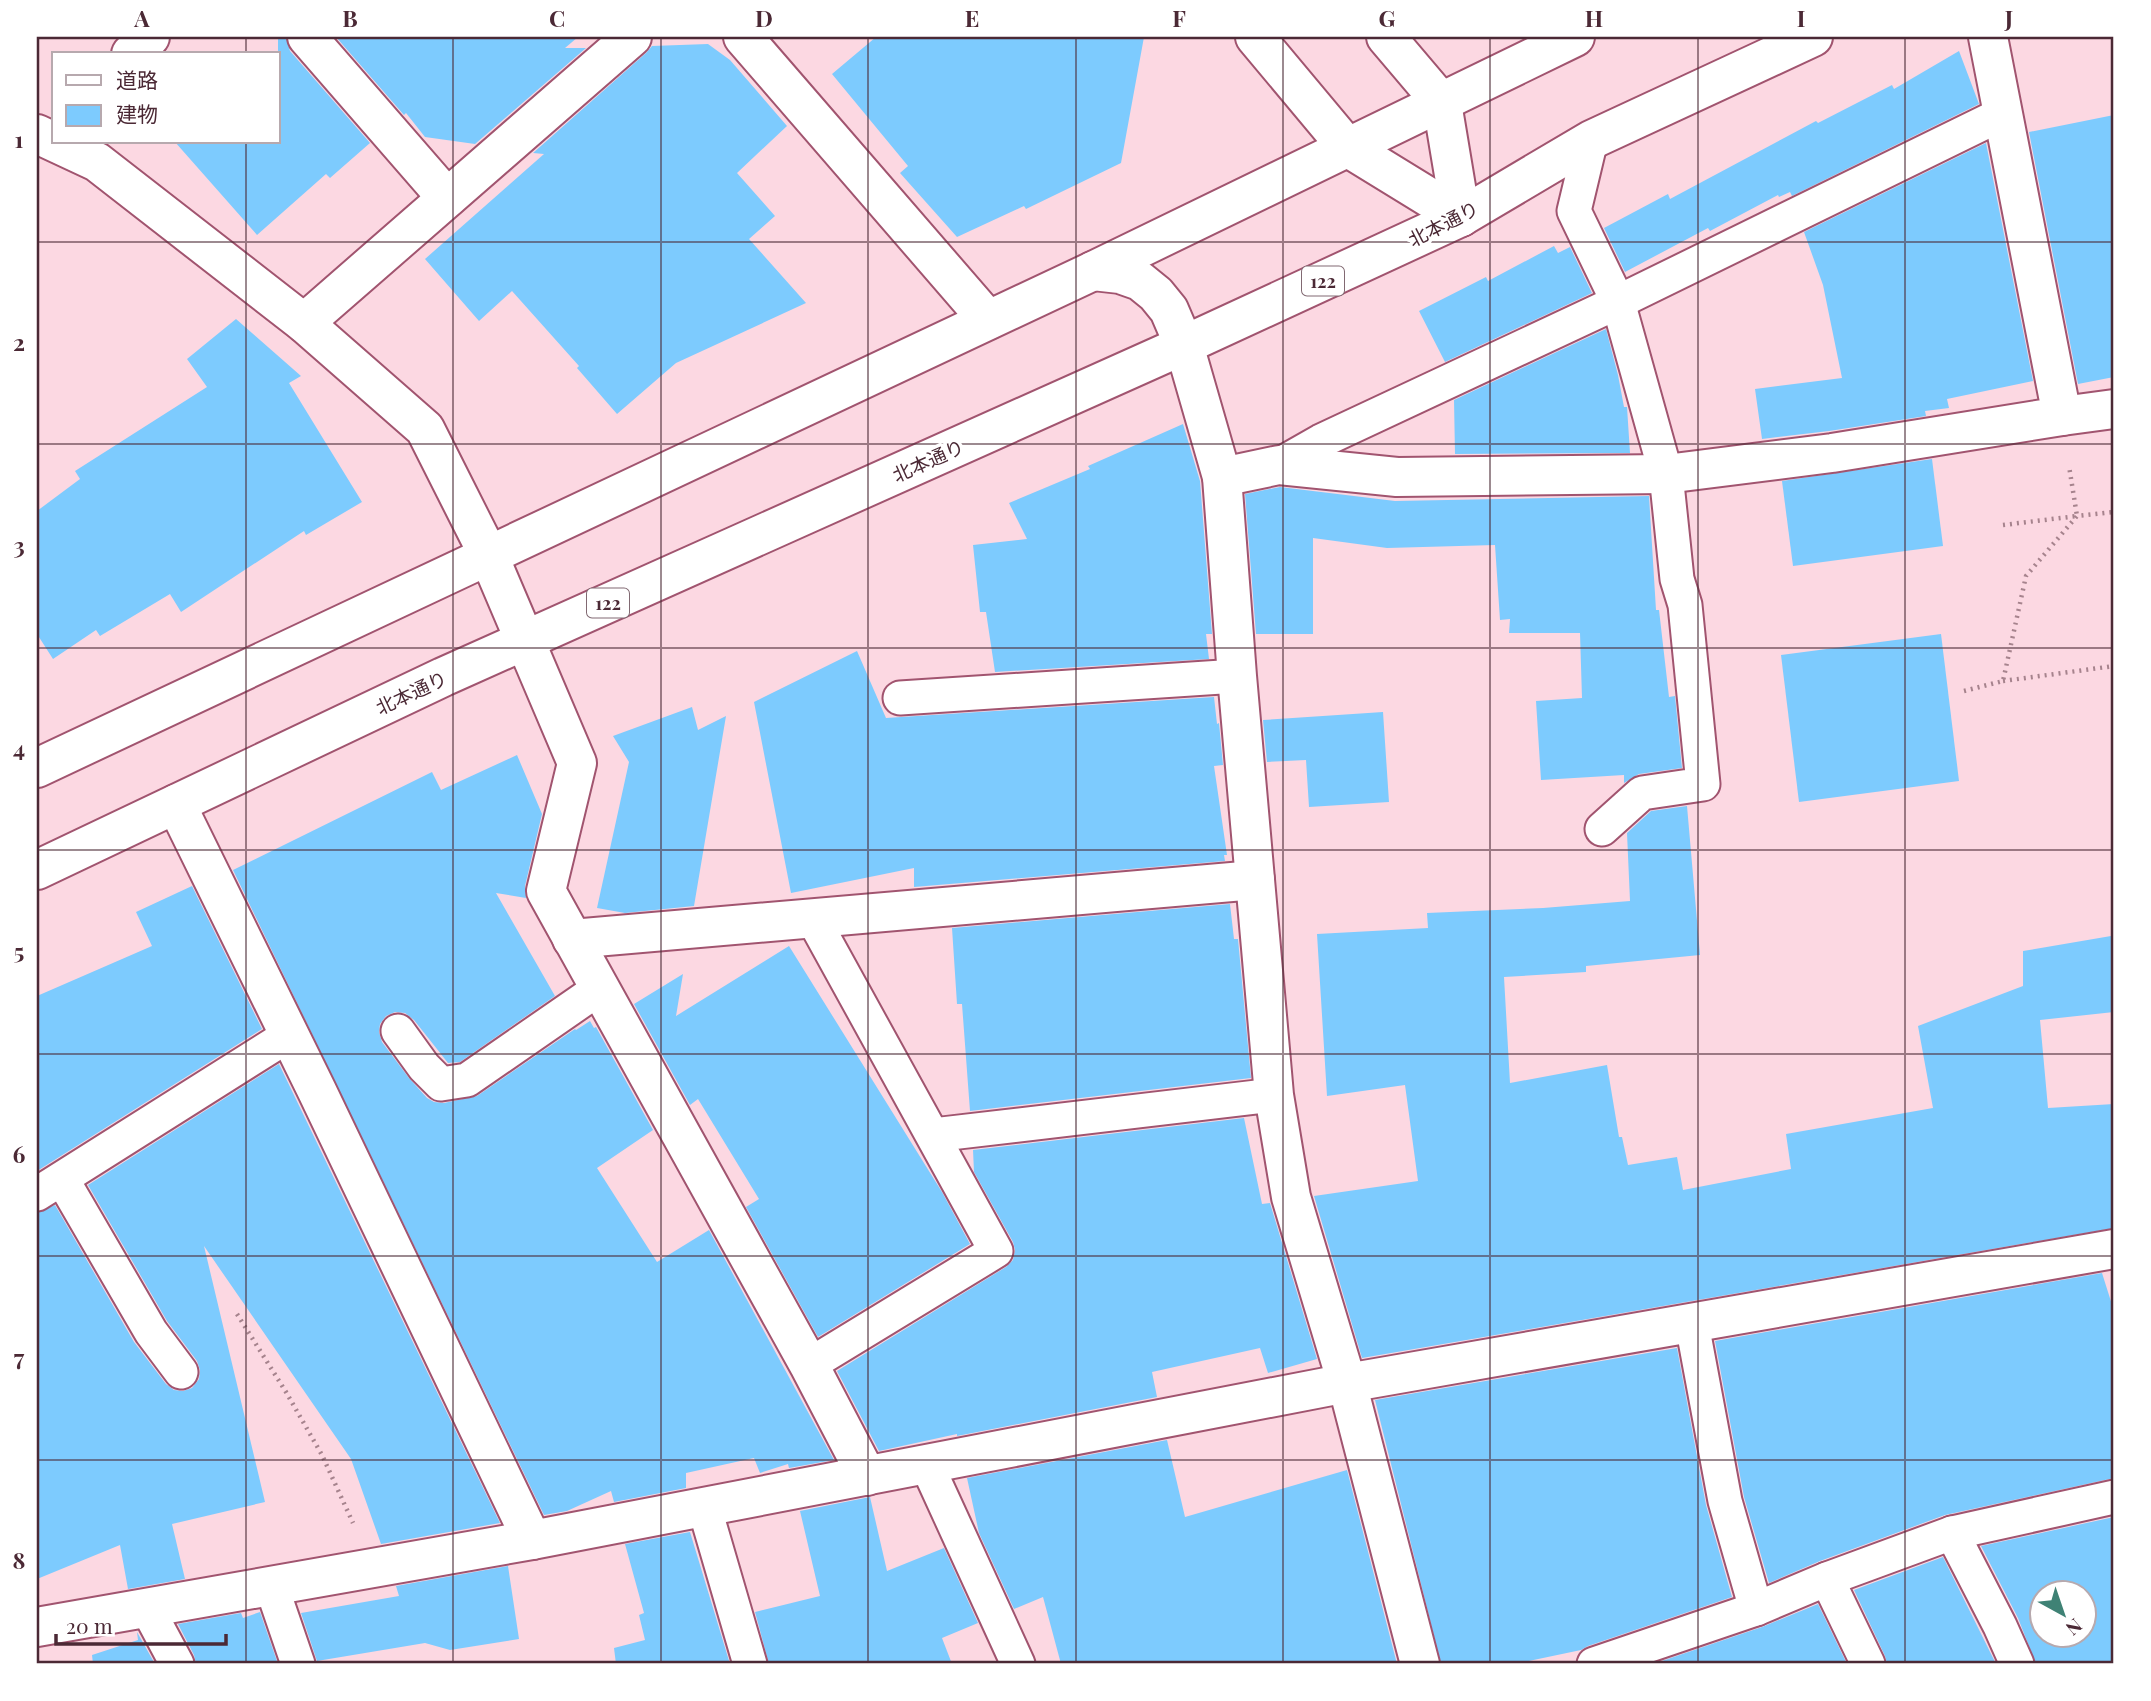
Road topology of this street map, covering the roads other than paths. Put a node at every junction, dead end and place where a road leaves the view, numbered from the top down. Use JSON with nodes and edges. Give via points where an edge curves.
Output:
{"nodes":[{"id":1,"x":150,"y":37,"type":"edge"},
{"id":2,"x":307,"y":37,"type":"edge"},
{"id":3,"x":632,"y":37,"type":"edge"},
{"id":4,"x":743,"y":37,"type":"edge"},
{"id":5,"x":1255,"y":37,"type":"edge"},
{"id":6,"x":1386,"y":37,"type":"edge"},
{"id":7,"x":1575,"y":37,"type":"edge"},
{"id":8,"x":1813,"y":37,"type":"edge"},
{"id":9,"x":1988,"y":37,"type":"edge"},
{"id":10,"x":133,"y":52,"type":"edge"},
{"id":11,"x":1442,"y":103,"type":"junction"},
{"id":12,"x":2002,"y":114,"type":"junction"},
{"id":13,"x":1591,"y":140,"type":"junction"},
{"id":14,"x":44,"y":141,"type":"edge"},
{"id":15,"x":1347,"y":147,"type":"junction"},
{"id":16,"x":447,"y":198,"type":"junction"},
{"id":17,"x":1461,"y":217,"type":"junction"},
{"id":18,"x":1093,"y":271,"type":"junction"},
{"id":19,"x":1618,"y":302,"type":"junction"},
{"id":20,"x":988,"y":320,"type":"junction"},
{"id":21,"x":304,"y":323,"type":"junction"},
{"id":22,"x":1184,"y":345,"type":"junction"},
{"id":23,"x":2114,"y":409,"type":"edge"},
{"id":24,"x":2062,"y":416,"type":"junction"},
{"id":25,"x":1279,"y":465,"type":"junction"},
{"id":26,"x":1666,"y":474,"type":"junction"},
{"id":27,"x":1222,"y":477,"type":"junction"},
{"id":28,"x":488,"y":554,"type":"junction"},
{"id":29,"x":524,"y":640,"type":"junction"},
{"id":30,"x":1237,"y":676,"type":"junction"},
{"id":31,"x":900,"y":698,"type":"dead end"},
{"id":32,"x":37,"y":768,"type":"edge"},
{"id":33,"x":176,"y":804,"type":"junction"},
{"id":34,"x":1602,"y":829,"type":"dead end"},
{"id":35,"x":37,"y":870,"type":"edge"},
{"id":36,"x":1255,"y":880,"type":"junction"},
{"id":37,"x":813,"y":917,"type":"junction"},
{"id":38,"x":572,"y":939,"type":"junction"},
{"id":39,"x":600,"y":988,"type":"junction"},
{"id":40,"x":398,"y":1031,"type":"dead end"},
{"id":41,"x":289,"y":1035,"type":"junction"},
{"id":42,"x":1274,"y":1096,"type":"junction"},
{"id":43,"x":933,"y":1135,"type":"junction"},
{"id":44,"x":50,"y":1187,"type":"edge"},
{"id":45,"x":2114,"y":1249,"type":"edge"},
{"id":46,"x":1679,"y":1321,"type":"junction"},
{"id":47,"x":809,"y":1365,"type":"junction"},
{"id":48,"x":181,"y":1371,"type":"dead end"},
{"id":49,"x":1347,"y":1383,"type":"junction"},
{"id":50,"x":926,"y":1463,"type":"junction"},
{"id":51,"x":867,"y":1476,"type":"junction"},
{"id":52,"x":2114,"y":1497,"type":"edge"},
{"id":53,"x":704,"y":1506,"type":"junction"},
{"id":54,"x":1952,"y":1533,"type":"junction"},
{"id":55,"x":532,"y":1540,"type":"junction"},
{"id":56,"x":1827,"y":1579,"type":"junction"},
{"id":57,"x":271,"y":1585,"type":"junction"},
{"id":58,"x":147,"y":1608,"type":"junction"},
{"id":59,"x":1756,"y":1609,"type":"junction"},
{"id":60,"x":37,"y":1627,"type":"edge"},
{"id":61,"x":1613,"y":1661,"type":"edge"},
{"id":62,"x":177,"y":1664,"type":"edge"},
{"id":63,"x":298,"y":1664,"type":"edge"},
{"id":64,"x":750,"y":1664,"type":"edge"},
{"id":65,"x":1018,"y":1664,"type":"edge"},
{"id":66,"x":1420,"y":1664,"type":"edge"},
{"id":67,"x":1868,"y":1664,"type":"edge"},
{"id":68,"x":2017,"y":1664,"type":"edge"}],
"edges":[{"from":1,"to":10,"type":"main road"},
{"from":2,"to":16,"type":"main road"},
{"from":3,"to":16,"type":"main road"},
{"from":4,"to":20,"type":"main road"},
{"from":5,"to":15,"type":"main road"},
{"from":6,"to":11,"type":"main road"},
{"from":7,"to":11,"type":"main road"},
{"from":8,"to":13,"type":"main road","name":"北本通り","number":"122"},
{"from":9,"to":12,"type":"main road"},
{"from":11,"to":15,"type":"main road"},
{"from":11,"to":17,"type":"main road"},
{"from":12,"to":19,"type":"lane"},
{"from":12,"to":24,"type":"main road"},
{"from":13,"to":17,"type":"main road","name":"北本通り","number":"122"},
{"from":13,"to":19,"type":"lane","via":[[1574,211]]},
{"from":14,"to":21,"type":"main road","via":[[97,162]]},
{"from":15,"to":17,"type":"main road"},
{"from":15,"to":18,"type":"main road"},
{"from":16,"to":21,"type":"main road"},
{"from":17,"to":22,"type":"main road","name":"北本通り","number":"122"},
{"from":18,"to":20,"type":"main road"},
{"from":18,"to":22,"type":"main road","via":[[1121,274],[1148,287],[1169,310]]},
{"from":19,"to":25,"type":"lane","via":[[1321,440]]},
{"from":19,"to":26,"type":"lane"},
{"from":20,"to":28,"type":"main road"},
{"from":21,"to":28,"type":"main road","via":[[425,429]]},
{"from":22,"to":27,"type":"main road"},
{"from":22,"to":29,"type":"main road","name":"北本通り","number":"122"},
{"from":23,"to":24,"type":"main road"},
{"from":24,"to":26,"type":"main road"},
{"from":25,"to":26,"type":"main road","via":[[1397,477]]},
{"from":25,"to":27,"type":"main road"},
{"from":26,"to":34,"type":"lane","via":[[1703,784],[1642,793]]},
{"from":27,"to":30,"type":"main road"},
{"from":28,"to":29,"type":"main road"},
{"from":28,"to":32,"type":"main road"},
{"from":29,"to":33,"type":"main road","name":"北本通り","number":"122"},
{"from":29,"to":38,"type":"main road","via":[[577,763],[546,891]]},
{"from":30,"to":31,"type":"lane"},
{"from":30,"to":36,"type":"main road"},
{"from":33,"to":35,"type":"main road","name":"北本通り","number":"122"},
{"from":33,"to":41,"type":"main road"},
{"from":36,"to":37,"type":"main road"},
{"from":36,"to":42,"type":"main road"},
{"from":37,"to":38,"type":"main road"},
{"from":37,"to":43,"type":"lane"},
{"from":38,"to":39,"type":"main road"},
{"from":39,"to":40,"type":"lane","via":[[467,1080],[441,1084]]},
{"from":39,"to":47,"type":"main road"},
{"from":41,"to":44,"type":"lane"},
{"from":41,"to":55,"type":"main road"},
{"from":42,"to":43,"type":"lane"},
{"from":42,"to":49,"type":"main road","via":[[1291,1197]]},
{"from":43,"to":47,"type":"lane","via":[[996,1251]]},
{"from":44,"to":48,"type":"lane"},
{"from":45,"to":46,"type":"main road"},
{"from":46,"to":49,"type":"main road"},
{"from":46,"to":59,"type":"lane"},
{"from":47,"to":51,"type":"main road"},
{"from":49,"to":50,"type":"main road"},
{"from":49,"to":66,"type":"main road"},
{"from":50,"to":51,"type":"main road"},
{"from":50,"to":65,"type":"lane"},
{"from":51,"to":53,"type":"main road"},
{"from":52,"to":54,"type":"lane"},
{"from":53,"to":55,"type":"main road"},
{"from":53,"to":64,"type":"lane"},
{"from":54,"to":56,"type":"lane"},
{"from":54,"to":68,"type":"lane"},
{"from":55,"to":57,"type":"main road"},
{"from":56,"to":59,"type":"lane"},
{"from":56,"to":67,"type":"lane"},
{"from":57,"to":58,"type":"main road"},
{"from":57,"to":63,"type":"lane"},
{"from":58,"to":60,"type":"main road"},
{"from":58,"to":62,"type":"lane"},
{"from":59,"to":61,"type":"lane"}]}
